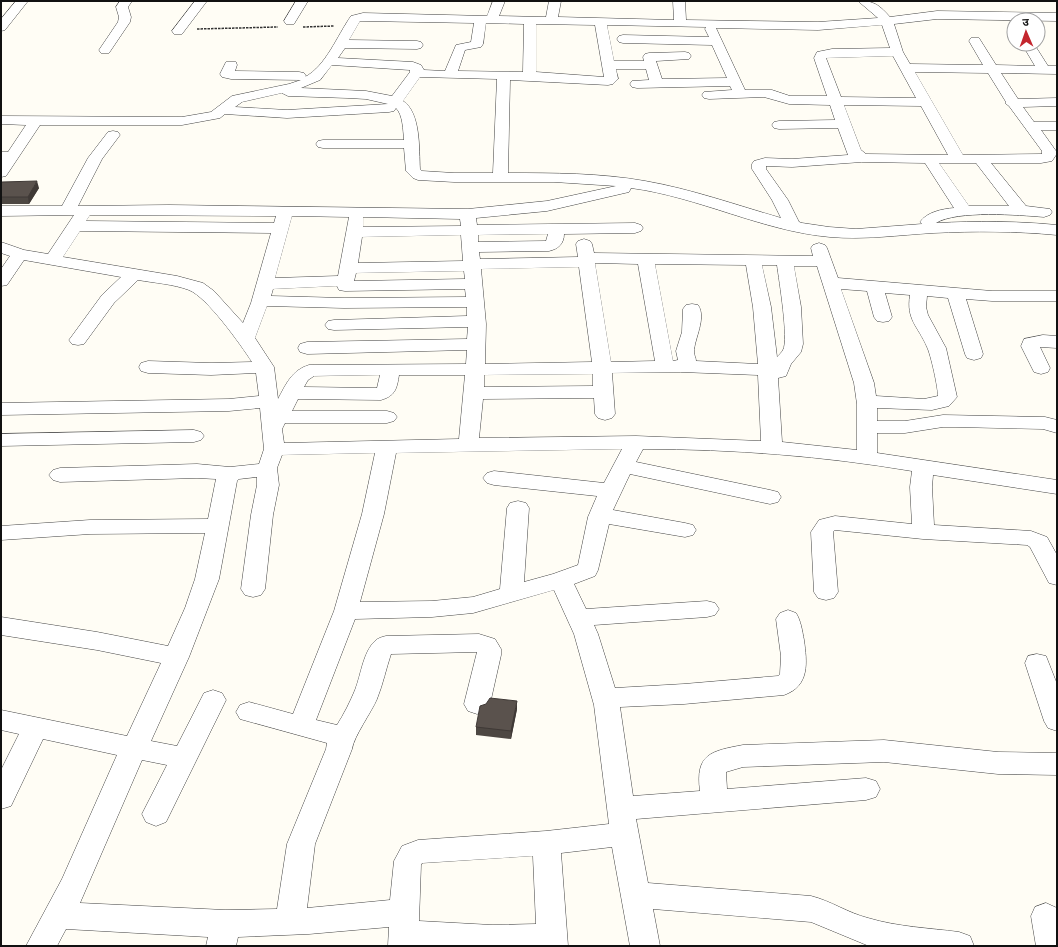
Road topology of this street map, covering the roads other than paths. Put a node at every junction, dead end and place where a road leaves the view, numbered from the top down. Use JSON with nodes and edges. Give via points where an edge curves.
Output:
{"nodes":[{"id":1,"x":10,"y":1,"type":"edge"},
{"id":2,"x":22,"y":1,"type":"edge"},
{"id":3,"x":126,"y":1,"type":"edge"},
{"id":4,"x":201,"y":1,"type":"edge"},
{"id":5,"x":302,"y":1,"type":"edge"},
{"id":6,"x":499,"y":1,"type":"edge"},
{"id":7,"x":555,"y":1,"type":"edge"},
{"id":8,"x":679,"y":1,"type":"edge"},
{"id":9,"x":868,"y":4,"type":"edge"},
{"id":10,"x":1055,"y":4,"type":"dead end"},
{"id":11,"x":1,"y":12,"type":"edge"},
{"id":12,"x":1039,"y":12,"type":"edge"},
{"id":13,"x":1006,"y":15,"type":"edge"},
{"id":14,"x":925,"y":16,"type":"junction"},
{"id":15,"x":428,"y":17,"type":"junction"},
{"id":16,"x":1046,"y":17,"type":"edge"},
{"id":17,"x":1057,"y":17,"type":"edge"},
{"id":18,"x":486,"y":20,"type":"junction"},
{"id":19,"x":530,"y":21,"type":"junction"},
{"id":20,"x":551,"y":21,"type":"junction"},
{"id":21,"x":600,"y":21,"type":"junction"},
{"id":22,"x":887,"y":21,"type":"junction"},
{"id":23,"x":677,"y":22,"type":"junction"},
{"id":24,"x":708,"y":23,"type":"junction"},
{"id":25,"x":289,"y":25,"type":"road end"},
{"id":26,"x":1,"y":27,"type":"edge"},
{"id":27,"x":178,"y":31,"type":"dead end"},
{"id":28,"x":623,"y":39,"type":"dead end"},
{"id":29,"x":678,"y":40,"type":"junction"},
{"id":30,"x":716,"y":40,"type":"junction"},
{"id":31,"x":975,"y":42,"type":"dead end"},
{"id":32,"x":341,"y":44,"type":"junction"},
{"id":33,"x":417,"y":45,"type":"junction"},
{"id":34,"x":104,"y":50,"type":"dead end"},
{"id":35,"x":897,"y":52,"type":"junction"},
{"id":36,"x":1033,"y":52,"type":"edge"},
{"id":37,"x":685,"y":56,"type":"junction"},
{"id":38,"x":329,"y":61,"type":"junction"},
{"id":39,"x":608,"y":65,"type":"junction"},
{"id":40,"x":651,"y":65,"type":"junction"},
{"id":41,"x":231,"y":66,"type":"dead end"},
{"id":42,"x":907,"y":68,"type":"junction"},
{"id":43,"x":413,"y":69,"type":"junction"},
{"id":44,"x":990,"y":69,"type":"junction"},
{"id":45,"x":1043,"y":69,"type":"junction"},
{"id":46,"x":1057,"y":70,"type":"edge"},
{"id":47,"x":450,"y":74,"type":"junction"},
{"id":48,"x":504,"y":75,"type":"junction"},
{"id":49,"x":529,"y":76,"type":"junction"},
{"id":50,"x":315,"y":77,"type":"junction"},
{"id":51,"x":766,"y":80,"type":"dead end"},
{"id":52,"x":695,"y":83,"type":"junction"},
{"id":53,"x":637,"y":84,"type":"dead end"},
{"id":54,"x":657,"y":84,"type":"junction"},
{"id":55,"x":737,"y":88,"type":"junction"},
{"id":56,"x":272,"y":91,"type":"junction"},
{"id":57,"x":709,"y":96,"type":"dead end"},
{"id":58,"x":837,"y":102,"type":"junction"},
{"id":59,"x":926,"y":102,"type":"junction"},
{"id":60,"x":1012,"y":102,"type":"junction"},
{"id":61,"x":1057,"y":102,"type":"edge"},
{"id":62,"x":399,"y":105,"type":"junction"},
{"id":63,"x":222,"y":110,"type":"junction"},
{"id":64,"x":1,"y":120,"type":"edge"},
{"id":65,"x":36,"y":120,"type":"junction"},
{"id":66,"x":844,"y":124,"type":"junction"},
{"id":67,"x":779,"y":125,"type":"dead end"},
{"id":68,"x":1030,"y":126,"type":"junction"},
{"id":69,"x":1057,"y":126,"type":"edge"},
{"id":70,"x":113,"y":135,"type":"dead end"},
{"id":71,"x":323,"y":144,"type":"dead end"},
{"id":72,"x":411,"y":151,"type":"junction"},
{"id":73,"x":7,"y":156,"type":"edge"},
{"id":74,"x":862,"y":158,"type":"junction"},
{"id":75,"x":1052,"y":158,"type":"edge"},
{"id":76,"x":930,"y":159,"type":"junction"},
{"id":77,"x":958,"y":159,"type":"junction"},
{"id":78,"x":980,"y":159,"type":"junction"},
{"id":79,"x":1,"y":173,"type":"edge"},
{"id":80,"x":500,"y":177,"type":"junction"},
{"id":81,"x":643,"y":185,"type":"junction"},
{"id":82,"x":68,"y":209,"type":"junction"},
{"id":83,"x":85,"y":210,"type":"junction"},
{"id":84,"x":1021,"y":210,"type":"junction"},
{"id":85,"x":1,"y":211,"type":"edge"},
{"id":86,"x":964,"y":211,"type":"junction"},
{"id":87,"x":285,"y":212,"type":"junction"},
{"id":88,"x":357,"y":212,"type":"junction"},
{"id":89,"x":1044,"y":212,"type":"dead end"},
{"id":90,"x":75,"y":226,"type":"junction"},
{"id":91,"x":793,"y":226,"type":"junction"},
{"id":92,"x":280,"y":228,"type":"junction"},
{"id":93,"x":635,"y":228,"type":"dead end"},
{"id":94,"x":933,"y":229,"type":"junction"},
{"id":95,"x":582,"y":230,"type":"junction"},
{"id":96,"x":1057,"y":230,"type":"edge"},
{"id":97,"x":813,"y":231,"type":"junction"},
{"id":98,"x":354,"y":232,"type":"junction"},
{"id":99,"x":470,"y":244,"type":"junction"},
{"id":100,"x":1,"y":247,"type":"edge"},
{"id":101,"x":20,"y":254,"type":"junction"},
{"id":102,"x":646,"y":259,"type":"junction"},
{"id":103,"x":53,"y":260,"type":"junction"},
{"id":104,"x":586,"y":260,"type":"junction"},
{"id":105,"x":753,"y":260,"type":"junction"},
{"id":106,"x":785,"y":260,"type":"junction"},
{"id":107,"x":823,"y":261,"type":"junction"},
{"id":108,"x":134,"y":274,"type":"junction"},
{"id":109,"x":346,"y":278,"type":"junction"},
{"id":110,"x":1,"y":282,"type":"edge"},
{"id":111,"x":830,"y":283,"type":"junction"},
{"id":112,"x":265,"y":284,"type":"junction"},
{"id":113,"x":874,"y":286,"type":"junction"},
{"id":114,"x":919,"y":290,"type":"junction"},
{"id":115,"x":474,"y":293,"type":"junction"},
{"id":116,"x":955,"y":293,"type":"junction"},
{"id":117,"x":1057,"y":296,"type":"edge"},
{"id":118,"x":260,"y":301,"type":"junction"},
{"id":119,"x":344,"y":303,"type":"junction"},
{"id":120,"x":692,"y":308,"type":"dead end"},
{"id":121,"x":883,"y":317,"type":"dead end"},
{"id":122,"x":476,"y":322,"type":"junction"},
{"id":123,"x":334,"y":325,"type":"dead end"},
{"id":124,"x":246,"y":338,"type":"junction"},
{"id":125,"x":78,"y":340,"type":"dead end"},
{"id":126,"x":1057,"y":342,"type":"edge"},
{"id":127,"x":476,"y":344,"type":"junction"},
{"id":128,"x":307,"y":348,"type":"dead end"},
{"id":129,"x":974,"y":354,"type":"dead end"},
{"id":130,"x":666,"y":366,"type":"junction"},
{"id":131,"x":688,"y":366,"type":"junction"},
{"id":132,"x":148,"y":367,"type":"dead end"},
{"id":133,"x":265,"y":367,"type":"junction"},
{"id":134,"x":601,"y":368,"type":"junction"},
{"id":135,"x":1041,"y":368,"type":"dead end"},
{"id":136,"x":391,"y":369,"type":"junction"},
{"id":137,"x":475,"y":369,"type":"junction"},
{"id":138,"x":767,"y":372,"type":"junction"},
{"id":139,"x":602,"y":392,"type":"junction"},
{"id":140,"x":292,"y":393,"type":"junction"},
{"id":141,"x":474,"y":393,"type":"junction"},
{"id":142,"x":867,"y":401,"type":"junction"},
{"id":143,"x":1,"y":409,"type":"edge"},
{"id":144,"x":605,"y":414,"type":"dead end"},
{"id":145,"x":387,"y":417,"type":"dead end"},
{"id":146,"x":867,"y":427,"type":"junction"},
{"id":147,"x":1057,"y":427,"type":"edge"},
{"id":148,"x":272,"y":433,"type":"junction"},
{"id":149,"x":194,"y":436,"type":"dead end"},
{"id":150,"x":1,"y":440,"type":"edge"},
{"id":151,"x":636,"y":442,"type":"junction"},
{"id":152,"x":468,"y":445,"type":"junction"},
{"id":153,"x":387,"y":447,"type":"junction"},
{"id":154,"x":772,"y":447,"type":"junction"},
{"id":155,"x":867,"y":458,"type":"junction"},
{"id":156,"x":622,"y":466,"type":"junction"},
{"id":157,"x":923,"y":467,"type":"junction"},
{"id":158,"x":231,"y":474,"type":"junction"},
{"id":159,"x":60,"y":475,"type":"dead end"},
{"id":160,"x":494,"y":478,"type":"dead end"},
{"id":161,"x":1057,"y":487,"type":"edge"},
{"id":162,"x":610,"y":491,"type":"junction"},
{"id":163,"x":770,"y":497,"type":"dead end"},
{"id":164,"x":518,"y":508,"type":"dead end"},
{"id":165,"x":600,"y":515,"type":"junction"},
{"id":166,"x":218,"y":526,"type":"junction"},
{"id":167,"x":685,"y":530,"type":"dead end"},
{"id":168,"x":923,"y":532,"type":"junction"},
{"id":169,"x":1,"y":533,"type":"edge"},
{"id":170,"x":1057,"y":577,"type":"edge"},
{"id":171,"x":561,"y":580,"type":"junction"},
{"id":172,"x":254,"y":589,"type":"dead end"},
{"id":173,"x":826,"y":592,"type":"dead end"},
{"id":174,"x":511,"y":594,"type":"junction"},
{"id":175,"x":707,"y":610,"type":"dead end"},
{"id":176,"x":346,"y":611,"type":"junction"},
{"id":177,"x":578,"y":618,"type":"junction"},
{"id":178,"x":788,"y":619,"type":"dead end"},
{"id":179,"x":1,"y":626,"type":"edge"},
{"id":180,"x":177,"y":657,"type":"junction"},
{"id":181,"x":1037,"y":663,"type":"dead end"},
{"id":182,"x":605,"y":698,"type":"junction"},
{"id":183,"x":213,"y":700,"type":"dead end"},
{"id":184,"x":477,"y":704,"type":"dead end"},
{"id":185,"x":249,"y":712,"type":"dead end"},
{"id":186,"x":1,"y":720,"type":"edge"},
{"id":187,"x":1057,"y":721,"type":"edge"},
{"id":188,"x":301,"y":726,"type":"junction"},
{"id":189,"x":35,"y":728,"type":"junction"},
{"id":190,"x":340,"y":741,"type":"junction"},
{"id":191,"x":134,"y":749,"type":"junction"},
{"id":192,"x":184,"y":758,"type":"junction"},
{"id":193,"x":1057,"y":764,"type":"edge"},
{"id":194,"x":866,"y":789,"type":"dead end"},
{"id":195,"x":1,"y":798,"type":"edge"},
{"id":196,"x":715,"y":802,"type":"junction"},
{"id":197,"x":156,"y":814,"type":"dead end"},
{"id":198,"x":622,"y":821,"type":"junction"},
{"id":199,"x":546,"y":843,"type":"junction"},
{"id":200,"x":636,"y":895,"type":"junction"},
{"id":201,"x":58,"y":914,"type":"junction"},
{"id":202,"x":1046,"y":916,"type":"dead end"},
{"id":203,"x":290,"y":922,"type":"junction"},
{"id":204,"x":404,"y":931,"type":"edge"},
{"id":205,"x":223,"y":935,"type":"edge"},
{"id":206,"x":553,"y":942,"type":"edge"},
{"id":207,"x":891,"y":942,"type":"edge"},
{"id":208,"x":41,"y":946,"type":"edge"},
{"id":209,"x":645,"y":946,"type":"edge"},
{"id":210,"x":959,"y":946,"type":"edge"},
{"id":211,"x":1051,"y":946,"type":"edge"}],
"edges":[{"from":1,"to":11,"type":"street"},
{"from":2,"to":26,"type":"street"},
{"from":3,"to":34,"type":"street","via":[[122,7],[124,22]]},
{"from":4,"to":27,"type":"street"},
{"from":5,"to":25,"type":"street"},
{"from":6,"to":18,"type":"street"},
{"from":7,"to":20,"type":"street"},
{"from":8,"to":23,"type":"street"},
{"from":9,"to":14,"type":"street"},
{"from":9,"to":22,"type":"street"},
{"from":10,"to":12,"type":"street"},
{"from":13,"to":14,"type":"street"},
{"from":14,"to":22,"type":"street"},
{"from":15,"to":18,"type":"street","via":[[453,12]]},
{"from":15,"to":32,"type":"street","via":[[355,19]]},
{"from":15,"to":33,"type":"street"},
{"from":16,"to":17,"type":"street"},
{"from":18,"to":19,"type":"street"},
{"from":18,"to":47,"type":"street","via":[[477,44],[460,48]]},
{"from":19,"to":20,"type":"street"},
{"from":19,"to":49,"type":"street"},
{"from":20,"to":21,"type":"street"},
{"from":21,"to":23,"type":"street"},
{"from":21,"to":39,"type":"street"},
{"from":22,"to":24,"type":"street","via":[[818,26]]},
{"from":22,"to":35,"type":"street"},
{"from":23,"to":24,"type":"street"},
{"from":23,"to":29,"type":"street"},
{"from":24,"to":30,"type":"street"},
{"from":28,"to":29,"type":"street"},
{"from":29,"to":30,"type":"street"},
{"from":29,"to":37,"type":"street"},
{"from":30,"to":55,"type":"street"},
{"from":31,"to":44,"type":"street"},
{"from":32,"to":33,"type":"street"},
{"from":32,"to":38,"type":"street"},
{"from":33,"to":43,"type":"street"},
{"from":35,"to":42,"type":"street"},
{"from":35,"to":58,"type":"street","via":[[821,55]]},
{"from":36,"to":45,"type":"street"},
{"from":37,"to":40,"type":"street","via":[[651,56]]},
{"from":37,"to":52,"type":"street"},
{"from":38,"to":43,"type":"street"},
{"from":38,"to":50,"type":"street"},
{"from":39,"to":40,"type":"street"},
{"from":39,"to":49,"type":"street","via":[[611,78],[608,80]]},
{"from":40,"to":54,"type":"street"},
{"from":41,"to":50,"type":"street","via":[[228,74],[231,75]]},
{"from":42,"to":44,"type":"street"},
{"from":42,"to":59,"type":"street"},
{"from":43,"to":47,"type":"street","via":[[422,74]]},
{"from":43,"to":62,"type":"street"},
{"from":44,"to":45,"type":"street"},
{"from":44,"to":60,"type":"street"},
{"from":45,"to":46,"type":"street"},
{"from":47,"to":48,"type":"street"},
{"from":48,"to":49,"type":"street"},
{"from":48,"to":80,"type":"street"},
{"from":50,"to":56,"type":"street","via":[[304,83]]},
{"from":51,"to":55,"type":"street"},
{"from":52,"to":54,"type":"street"},
{"from":52,"to":55,"type":"street"},
{"from":53,"to":54,"type":"street"},
{"from":55,"to":57,"type":"street"},
{"from":55,"to":58,"type":"street","via":[[790,100]]},
{"from":56,"to":62,"type":"street","via":[[368,95],[383,97]]},
{"from":56,"to":63,"type":"street","via":[[237,99]]},
{"from":58,"to":59,"type":"street"},
{"from":58,"to":66,"type":"street"},
{"from":59,"to":77,"type":"street"},
{"from":60,"to":61,"type":"street"},
{"from":60,"to":68,"type":"street"},
{"from":62,"to":63,"type":"street","via":[[287,114]]},
{"from":62,"to":72,"type":"street","via":[[407,116]]},
{"from":63,"to":65,"type":"street","via":[[215,115],[155,122]]},
{"from":64,"to":65,"type":"street"},
{"from":65,"to":73,"type":"street"},
{"from":66,"to":67,"type":"street"},
{"from":66,"to":74,"type":"street","via":[[854,152]]},
{"from":68,"to":69,"type":"street"},
{"from":68,"to":75,"type":"street"},
{"from":70,"to":82,"type":"street","via":[[95,158]]},
{"from":71,"to":72,"type":"street","via":[[370,144],[367,155],[370,157]]},
{"from":72,"to":80,"type":"street","via":[[413,171],[418,175]]},
{"from":73,"to":79,"type":"street"},
{"from":74,"to":76,"type":"street"},
{"from":74,"to":91,"type":"street","via":[[759,164],[759,169],[780,200]]},
{"from":75,"to":78,"type":"street"},
{"from":76,"to":77,"type":"street"},
{"from":76,"to":86,"type":"street"},
{"from":77,"to":78,"type":"street"},
{"from":78,"to":84,"type":"street"},
{"from":80,"to":81,"type":"street"},
{"from":81,"to":91,"type":"street","via":[[680,192]]},
{"from":81,"to":99,"type":"street","via":[[547,206]]},
{"from":82,"to":83,"type":"street"},
{"from":82,"to":85,"type":"street"},
{"from":83,"to":87,"type":"street"},
{"from":83,"to":90,"type":"street"},
{"from":84,"to":86,"type":"street"},
{"from":84,"to":89,"type":"street"},
{"from":86,"to":94,"type":"street","via":[[934,217],[928,221]]},
{"from":87,"to":88,"type":"street"},
{"from":87,"to":92,"type":"street"},
{"from":88,"to":98,"type":"street"},
{"from":88,"to":99,"type":"street"},
{"from":90,"to":92,"type":"street"},
{"from":90,"to":103,"type":"street"},
{"from":91,"to":97,"type":"street"},
{"from":92,"to":112,"type":"street"},
{"from":93,"to":95,"type":"street"},
{"from":94,"to":96,"type":"street","via":[[1006,226]]},
{"from":94,"to":97,"type":"street","via":[[856,234]]},
{"from":95,"to":99,"type":"street","via":[[556,230],[556,242],[549,246]]},
{"from":95,"to":104,"type":"street"},
{"from":97,"to":107,"type":"street"},
{"from":98,"to":99,"type":"street"},
{"from":98,"to":109,"type":"street"},
{"from":99,"to":104,"type":"street"},
{"from":99,"to":109,"type":"street"},
{"from":99,"to":115,"type":"street"},
{"from":100,"to":101,"type":"street"},
{"from":101,"to":103,"type":"street"},
{"from":101,"to":110,"type":"street"},
{"from":102,"to":104,"type":"street"},
{"from":102,"to":105,"type":"street"},
{"from":102,"to":130,"type":"street"},
{"from":103,"to":108,"type":"street"},
{"from":104,"to":134,"type":"street"},
{"from":105,"to":106,"type":"street"},
{"from":105,"to":138,"type":"street","via":[[762,306]]},
{"from":106,"to":107,"type":"street"},
{"from":106,"to":138,"type":"street","via":[[792,307],[794,349],[782,362],[779,372]]},
{"from":107,"to":111,"type":"street"},
{"from":108,"to":124,"type":"street","via":[[197,287],[208,295]]},
{"from":108,"to":125,"type":"street","via":[[108,299]]},
{"from":109,"to":112,"type":"street"},
{"from":109,"to":115,"type":"street"},
{"from":109,"to":119,"type":"street"},
{"from":111,"to":113,"type":"street"},
{"from":111,"to":142,"type":"street","via":[[864,383]]},
{"from":112,"to":118,"type":"street"},
{"from":113,"to":114,"type":"street"},
{"from":113,"to":121,"type":"street"},
{"from":114,"to":116,"type":"street"},
{"from":114,"to":142,"type":"street","via":[[919,315],[937,348],[948,395],[940,403],[929,404]]},
{"from":115,"to":119,"type":"street"},
{"from":115,"to":122,"type":"street"},
{"from":116,"to":117,"type":"street"},
{"from":116,"to":129,"type":"street"},
{"from":118,"to":119,"type":"street"},
{"from":118,"to":124,"type":"street"},
{"from":120,"to":131,"type":"street","via":[[692,332],[684,351]]},
{"from":122,"to":123,"type":"street"},
{"from":122,"to":127,"type":"street"},
{"from":124,"to":133,"type":"street"},
{"from":126,"to":135,"type":"street","via":[[1031,343],[1030,346]]},
{"from":127,"to":128,"type":"street"},
{"from":127,"to":137,"type":"street"},
{"from":130,"to":131,"type":"street"},
{"from":130,"to":134,"type":"street"},
{"from":131,"to":138,"type":"street"},
{"from":132,"to":133,"type":"street"},
{"from":133,"to":148,"type":"street"},
{"from":134,"to":137,"type":"street"},
{"from":134,"to":139,"type":"street"},
{"from":136,"to":137,"type":"street"},
{"from":136,"to":140,"type":"street","via":[[309,371],[300,377]]},
{"from":136,"to":140,"type":"street","via":[[386,390],[381,394]]},
{"from":137,"to":141,"type":"street"},
{"from":138,"to":154,"type":"street"},
{"from":139,"to":141,"type":"street"},
{"from":139,"to":144,"type":"street"},
{"from":140,"to":148,"type":"street"},
{"from":141,"to":152,"type":"street"},
{"from":142,"to":146,"type":"street"},
{"from":143,"to":148,"type":"street","via":[[229,405]]},
{"from":145,"to":148,"type":"street"},
{"from":146,"to":147,"type":"street","via":[[905,427],[943,421],[1045,424]]},
{"from":146,"to":155,"type":"street"},
{"from":148,"to":153,"type":"street"},
{"from":148,"to":158,"type":"street","via":[[261,471]]},
{"from":148,"to":172,"type":"street"},
{"from":149,"to":150,"type":"street"},
{"from":151,"to":152,"type":"street"},
{"from":151,"to":154,"type":"street"},
{"from":151,"to":156,"type":"street"},
{"from":152,"to":153,"type":"street"},
{"from":153,"to":176,"type":"street","via":[[373,514]]},
{"from":154,"to":155,"type":"street"},
{"from":155,"to":157,"type":"street"},
{"from":156,"to":162,"type":"street"},
{"from":156,"to":163,"type":"street"},
{"from":157,"to":161,"type":"street","via":[[1023,484]]},
{"from":157,"to":168,"type":"street"},
{"from":158,"to":159,"type":"street","via":[[197,471]]},
{"from":158,"to":166,"type":"street","via":[[227,478]]},
{"from":160,"to":162,"type":"street"},
{"from":162,"to":165,"type":"street"},
{"from":164,"to":174,"type":"street"},
{"from":165,"to":167,"type":"street"},
{"from":165,"to":171,"type":"street","via":[[587,570]]},
{"from":166,"to":169,"type":"street","via":[[90,527]]},
{"from":166,"to":180,"type":"street","via":[[207,578]]},
{"from":168,"to":170,"type":"street","via":[[1035,539],[1044,550]]},
{"from":168,"to":173,"type":"street","via":[[828,524],[822,532]]},
{"from":171,"to":174,"type":"street"},
{"from":171,"to":177,"type":"street"},
{"from":174,"to":176,"type":"street","via":[[472,604],[432,609]]},
{"from":175,"to":177,"type":"street"},
{"from":176,"to":188,"type":"street"},
{"from":177,"to":182,"type":"street","via":[[586,634]]},
{"from":178,"to":182,"type":"street","via":[[794,666],[790,681],[784,685]]},
{"from":179,"to":180,"type":"street"},
{"from":180,"to":191,"type":"street"},
{"from":181,"to":187,"type":"street"},
{"from":182,"to":198,"type":"street"},
{"from":183,"to":192,"type":"street"},
{"from":184,"to":190,"type":"street","via":[[489,655],[486,645],[392,643],[383,647],[380,652],[353,722]]},
{"from":185,"to":188,"type":"street"},
{"from":186,"to":189,"type":"street"},
{"from":188,"to":190,"type":"street","via":[[335,735]]},
{"from":189,"to":191,"type":"street"},
{"from":189,"to":195,"type":"street"},
{"from":190,"to":203,"type":"street","via":[[339,750],[301,844]]},
{"from":191,"to":192,"type":"street"},
{"from":191,"to":201,"type":"street","via":[[74,885]]},
{"from":192,"to":197,"type":"street"},
{"from":193,"to":196,"type":"street","via":[[998,763],[884,751],[743,756],[716,762],[712,776]]},
{"from":194,"to":196,"type":"street"},
{"from":196,"to":198,"type":"street"},
{"from":198,"to":199,"type":"street"},
{"from":198,"to":200,"type":"street"},
{"from":199,"to":204,"type":"street","via":[[414,853],[409,857],[407,864]]},
{"from":199,"to":206,"type":"street"},
{"from":200,"to":207,"type":"street","via":[[811,909],[835,916],[855,928]]},
{"from":200,"to":209,"type":"street"},
{"from":201,"to":205,"type":"street"},
{"from":201,"to":208,"type":"street"},
{"from":202,"to":211,"type":"street"},
{"from":203,"to":204,"type":"street"},
{"from":203,"to":205,"type":"street"},
{"from":204,"to":206,"type":"street"},
{"from":207,"to":210,"type":"street"}]}
